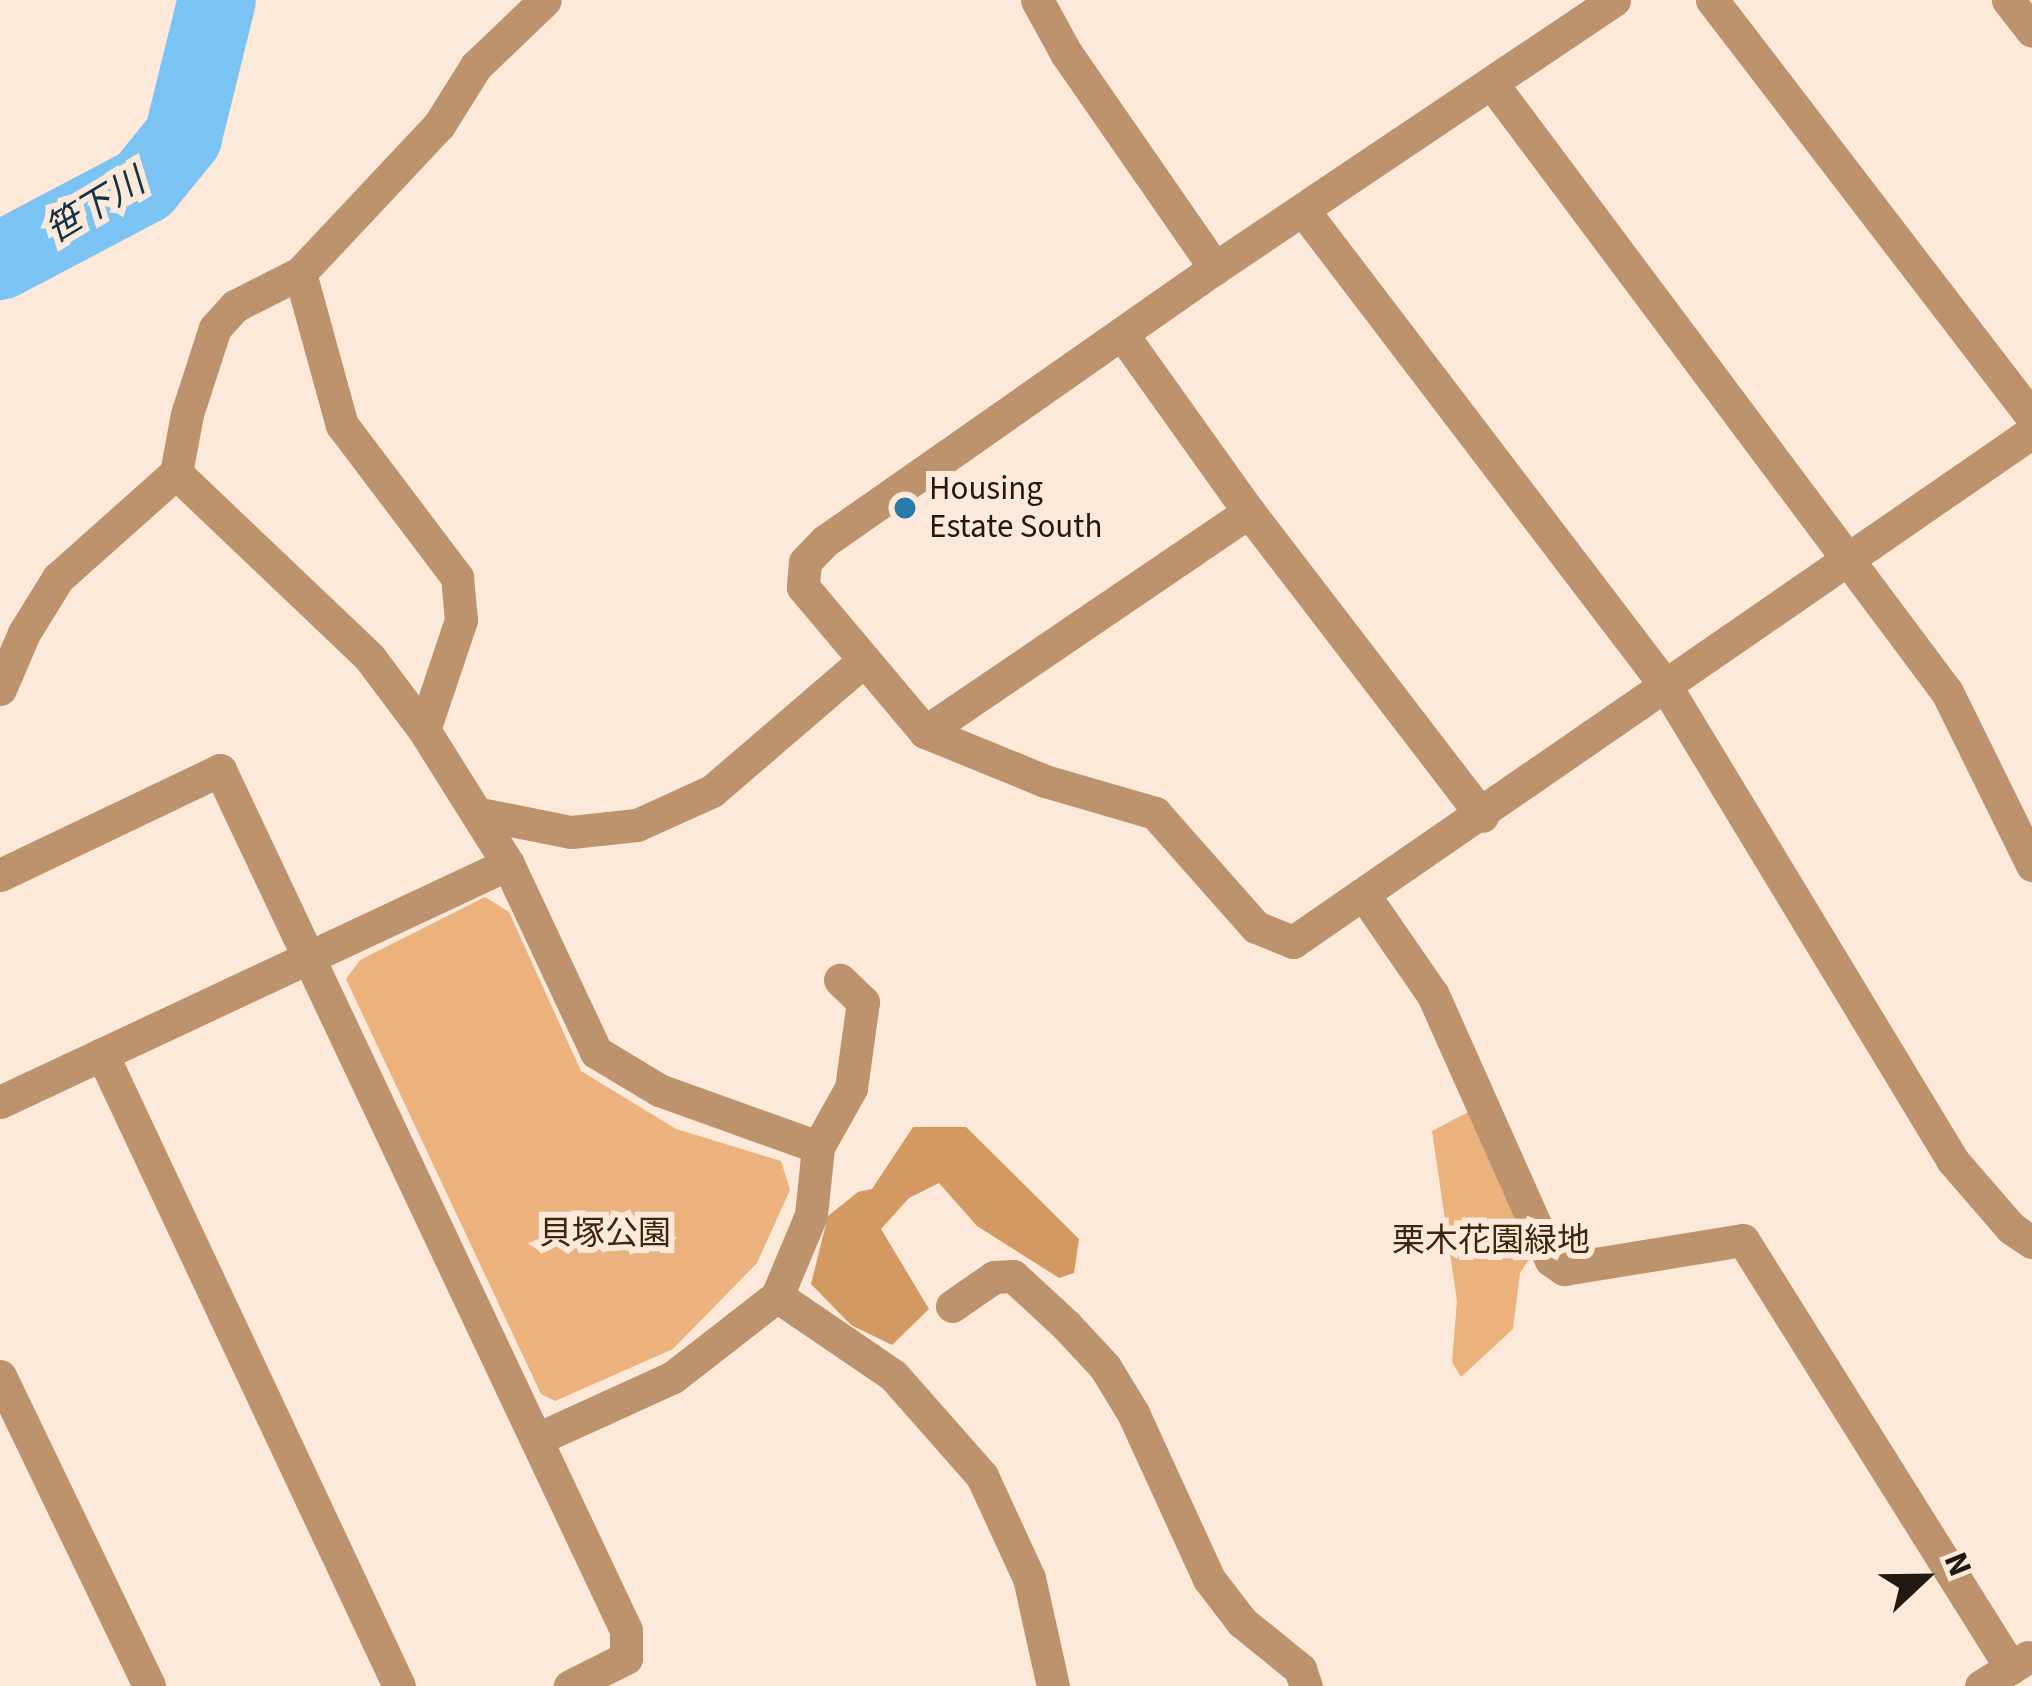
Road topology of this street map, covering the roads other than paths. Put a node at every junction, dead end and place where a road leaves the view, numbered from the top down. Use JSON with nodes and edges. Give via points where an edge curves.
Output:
{"nodes":[{"id":1,"x":545,"y":0,"type":"edge"},
{"id":2,"x":1037,"y":0,"type":"edge"},
{"id":3,"x":1614,"y":0,"type":"edge"},
{"id":4,"x":1712,"y":0,"type":"edge"},
{"id":5,"x":2008,"y":0,"type":"edge"},
{"id":6,"x":2032,"y":32,"type":"edge"},
{"id":7,"x":1493,"y":85,"type":"junction"},
{"id":8,"x":1303,"y":210,"type":"junction"},
{"id":9,"x":1215,"y":268,"type":"junction"},
{"id":10,"x":300,"y":272,"type":"junction"},
{"id":11,"x":1123,"y":334,"type":"junction"},
{"id":12,"x":2032,"y":418,"type":"edge"},
{"id":13,"x":2032,"y":432,"type":"edge"},
{"id":14,"x":176,"y":473,"type":"junction"},
{"id":15,"x":1249,"y":512,"type":"junction"},
{"id":16,"x":1851,"y":560,"type":"junction"},
{"id":17,"x":862,"y":662,"type":"junction"},
{"id":18,"x":1665,"y":685,"type":"junction"},
{"id":19,"x":0,"y":689,"type":"edge"},
{"id":20,"x":424,"y":730,"type":"junction"},
{"id":21,"x":925,"y":732,"type":"junction"},
{"id":22,"x":480,"y":814,"type":"junction"},
{"id":23,"x":1482,"y":816,"type":"junction"},
{"id":24,"x":508,"y":864,"type":"junction"},
{"id":25,"x":2032,"y":866,"type":"edge"},
{"id":26,"x":0,"y":875,"type":"edge"},
{"id":27,"x":1364,"y":895,"type":"junction"},
{"id":28,"x":308,"y":957,"type":"junction"},
{"id":29,"x":841,"y":980,"type":"dead end"},
{"id":30,"x":102,"y":1054,"type":"junction"},
{"id":31,"x":0,"y":1102,"type":"edge"},
{"id":32,"x":818,"y":1147,"type":"junction"},
{"id":33,"x":2032,"y":1242,"type":"edge"},
{"id":34,"x":778,"y":1296,"type":"junction"},
{"id":35,"x":952,"y":1306,"type":"dead end"},
{"id":36,"x":0,"y":1376,"type":"edge"},
{"id":37,"x":537,"y":1438,"type":"junction"},
{"id":38,"x":148,"y":1686,"type":"edge"},
{"id":39,"x":399,"y":1686,"type":"edge"},
{"id":40,"x":570,"y":1686,"type":"edge"},
{"id":41,"x":1053,"y":1686,"type":"edge"},
{"id":42,"x":1306,"y":1686,"type":"edge"},
{"id":43,"x":1981,"y":1686,"type":"edge"}],
"edges":[{"from":1,"to":10,"type":"street","via":[[476,66],[439,125]]},
{"from":2,"to":9,"type":"street"},
{"from":3,"to":7,"type":"street"},
{"from":4,"to":12,"type":"street"},
{"from":5,"to":6,"type":"street"},
{"from":7,"to":8,"type":"street"},
{"from":7,"to":16,"type":"street"},
{"from":8,"to":9,"type":"street"},
{"from":8,"to":18,"type":"street"},
{"from":9,"to":11,"type":"street"},
{"from":10,"to":14,"type":"street","via":[[235,306],[214,328]]},
{"from":10,"to":20,"type":"street","via":[[342,425],[457,577],[461,620]]},
{"from":11,"to":15,"type":"street"},
{"from":11,"to":17,"type":"street","via":[[805,562],[803,587]]},
{"from":13,"to":16,"type":"street"},
{"from":14,"to":19,"type":"street","via":[[58,578]]},
{"from":14,"to":20,"type":"street","via":[[370,658]]},
{"from":15,"to":21,"type":"street"},
{"from":15,"to":23,"type":"street"},
{"from":16,"to":18,"type":"street"},
{"from":16,"to":25,"type":"street","via":[[1947,692]]},
{"from":17,"to":21,"type":"street"},
{"from":17,"to":22,"type":"street","via":[[712,791],[637,825],[571,832]]},
{"from":18,"to":23,"type":"street"},
{"from":18,"to":33,"type":"street","via":[[1954,1161]]},
{"from":20,"to":22,"type":"street"},
{"from":21,"to":27,"type":"street","via":[[1045,781],[1155,813],[1256,927],[1293,942]]},
{"from":22,"to":24,"type":"street"},
{"from":23,"to":27,"type":"street"},
{"from":24,"to":28,"type":"street"},
{"from":24,"to":32,"type":"street","via":[[596,1052],[659,1090]]},
{"from":26,"to":28,"type":"street","via":[[220,770]]},
{"from":27,"to":43,"type":"street","via":[[1433,995],[1551,1259],[1564,1269],[1743,1240],[2020,1663]]},
{"from":28,"to":30,"type":"street"},
{"from":28,"to":37,"type":"street"},
{"from":29,"to":32,"type":"street","via":[[863,1002],[851,1088]]},
{"from":30,"to":31,"type":"street"},
{"from":30,"to":39,"type":"street"},
{"from":32,"to":34,"type":"street","via":[[812,1215]]},
{"from":34,"to":37,"type":"street","via":[[673,1377]]},
{"from":34,"to":41,"type":"street","via":[[893,1375],[982,1476],[1029,1577]]},
{"from":35,"to":42,"type":"street","via":[[994,1276],[1013,1276],[1079,1339],[1133,1413],[1209,1579],[1242,1622],[1300,1670]]},
{"from":36,"to":38,"type":"street"},
{"from":37,"to":40,"type":"street","via":[[626,1630],[626,1658]]}]}
